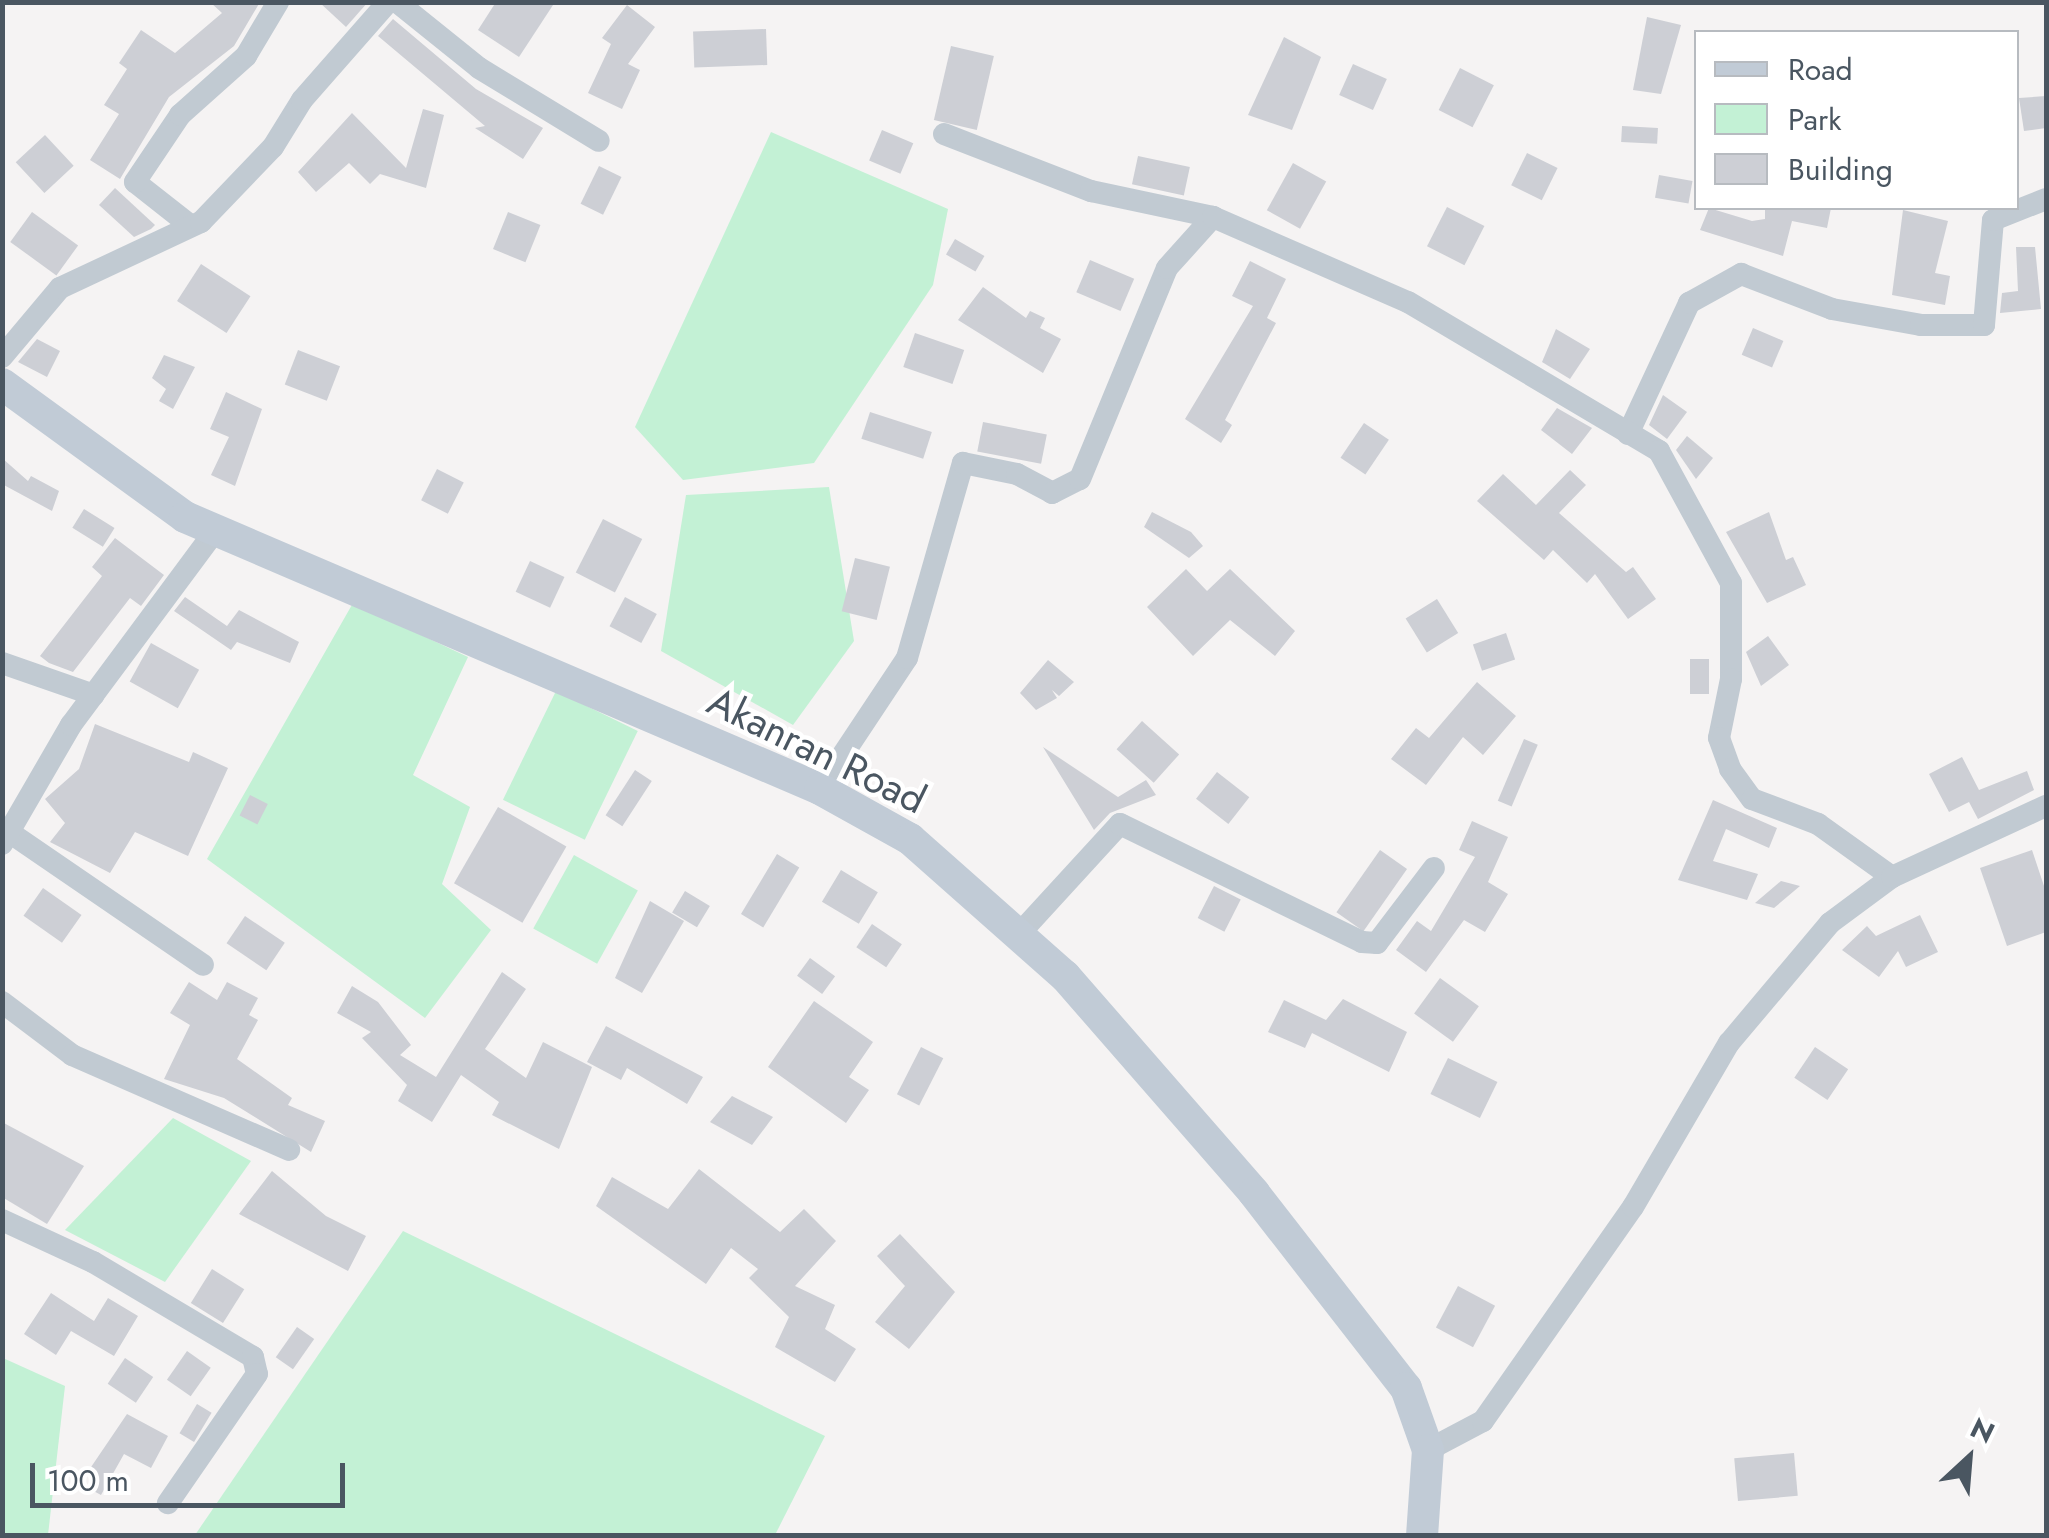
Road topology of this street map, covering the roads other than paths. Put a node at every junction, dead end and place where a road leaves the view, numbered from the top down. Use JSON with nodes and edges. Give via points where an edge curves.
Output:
{"nodes":[{"id":1,"x":278,"y":2,"type":"edge"},
{"id":2,"x":388,"y":2,"type":"edge"},
{"id":3,"x":397,"y":2,"type":"edge"},
{"id":4,"x":944,"y":134,"type":"dead end"},
{"id":5,"x":599,"y":141,"type":"dead end"},
{"id":6,"x":2046,"y":199,"type":"edge"},
{"id":7,"x":2018,"y":210,"type":"edge"},
{"id":8,"x":2019,"y":210,"type":"edge"},
{"id":9,"x":1213,"y":217,"type":"junction"},
{"id":10,"x":191,"y":226,"type":"junction"},
{"id":11,"x":2,"y":356,"type":"edge"},
{"id":12,"x":2,"y":384,"type":"edge"},
{"id":13,"x":1628,"y":434,"type":"junction"},
{"id":14,"x":216,"y":530,"type":"junction"},
{"id":15,"x":2,"y":663,"type":"edge"},
{"id":16,"x":94,"y":696,"type":"junction"},
{"id":17,"x":820,"y":789,"type":"junction"},
{"id":18,"x":2046,"y":806,"type":"edge"},
{"id":19,"x":6,"y":838,"type":"edge"},
{"id":20,"x":1434,"y":868,"type":"dead end"},
{"id":21,"x":1892,"y":877,"type":"junction"},
{"id":22,"x":1020,"y":933,"type":"junction"},
{"id":23,"x":203,"y":965,"type":"dead end"},
{"id":24,"x":2,"y":1002,"type":"edge"},
{"id":25,"x":289,"y":1150,"type":"dead end"},
{"id":26,"x":2,"y":1220,"type":"edge"},
{"id":27,"x":1428,"y":1450,"type":"junction"},
{"id":28,"x":168,"y":1503,"type":"dead end"},
{"id":29,"x":1422,"y":1536,"type":"edge"}],
"edges":[{"from":1,"to":10,"type":"street","via":[[246,56],[180,115],[136,182]]},
{"from":2,"to":10,"type":"street","via":[[302,100],[273,147]]},
{"from":3,"to":5,"type":"street","via":[[479,68]]},
{"from":4,"to":9,"type":"street","via":[[1091,191]]},
{"from":6,"to":8,"type":"street"},
{"from":7,"to":13,"type":"street","via":[[1993,220],[1984,325],[1921,325],[1832,308],[1740,274],[1689,303]]},
{"from":9,"to":13,"type":"street","via":[[1408,302]]},
{"from":9,"to":17,"type":"street","via":[[1167,268],[1080,478],[1052,493],[1017,474],[963,463],[906,658]]},
{"from":10,"to":11,"type":"street","via":[[60,288]]},
{"from":12,"to":14,"type":"main road","name":"Akanran Road","via":[[185,516]]},
{"from":13,"to":21,"type":"street","via":[[1659,451],[1731,583],[1731,679],[1719,738],[1730,769],[1752,799],[1818,824]]},
{"from":14,"to":16,"type":"street"},
{"from":14,"to":17,"type":"main road","name":"Akanran Road"},
{"from":15,"to":16,"type":"street"},
{"from":16,"to":19,"type":"street"},
{"from":17,"to":22,"type":"main road","name":"Akanran Road","via":[[910,840]]},
{"from":18,"to":21,"type":"street"},
{"from":19,"to":23,"type":"street"},
{"from":20,"to":22,"type":"street","via":[[1377,943],[1362,942],[1120,824]]},
{"from":21,"to":27,"type":"street","via":[[1830,924],[1730,1042],[1633,1208],[1483,1421]]},
{"from":22,"to":27,"type":"main road","name":"Akanran Road","via":[[1254,1193],[1406,1388]]},
{"from":24,"to":25,"type":"street","via":[[72,1055]]},
{"from":26,"to":28,"type":"street","via":[[94,1262],[253,1357],[257,1374]]},
{"from":27,"to":29,"type":"main road","name":"Akanran Road"}]}
